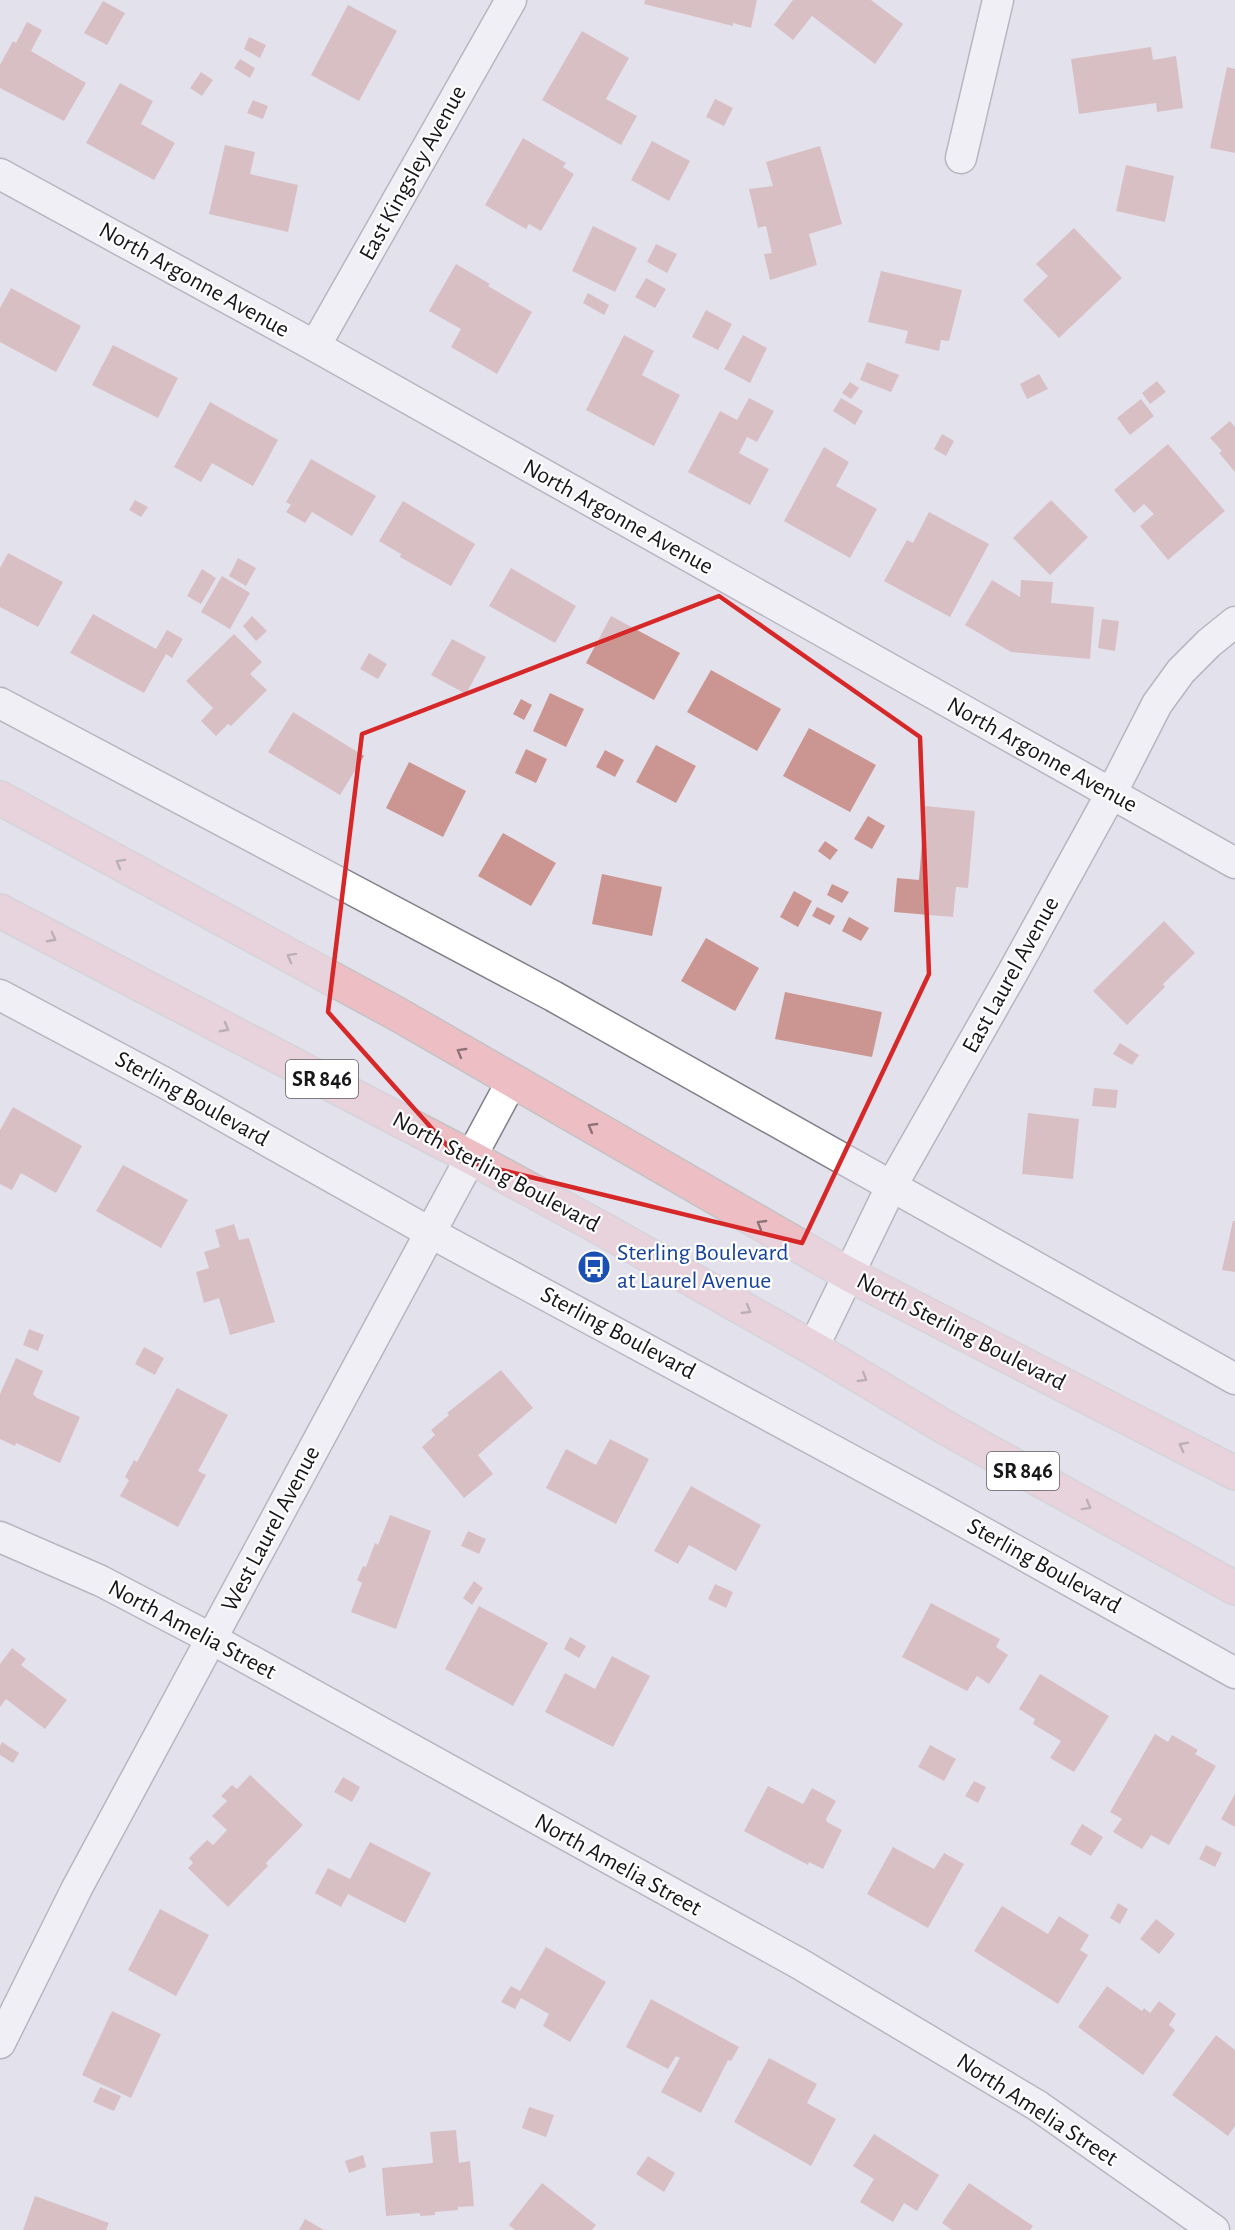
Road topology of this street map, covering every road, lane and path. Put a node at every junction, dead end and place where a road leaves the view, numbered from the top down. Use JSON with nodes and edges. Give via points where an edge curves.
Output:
{"nodes":[{"id":1,"x":511,"y":0,"type":"edge"},
{"id":2,"x":998,"y":0,"type":"edge"},
{"id":3,"x":961,"y":158,"type":"dead end"},
{"id":4,"x":0,"y":174,"type":"edge"},
{"id":5,"x":315,"y":346,"type":"junction"},
{"id":6,"x":1235,"y":622,"type":"edge"},
{"id":7,"x":0,"y":703,"type":"edge"},
{"id":8,"x":1111,"y":794,"type":"junction"},
{"id":9,"x":0,"y":798,"type":"edge"},
{"id":10,"x":1235,"y":862,"type":"edge"},
{"id":11,"x":0,"y":911,"type":"edge"},
{"id":12,"x":0,"y":995,"type":"edge"},
{"id":13,"x":512,"y":1081,"type":"junction"},
{"id":14,"x":472,"y":1158,"type":"junction"},
{"id":15,"x":891,"y":1187,"type":"junction"},
{"id":16,"x":431,"y":1233,"type":"junction"},
{"id":17,"x":848,"y":1274,"type":"junction"},
{"id":18,"x":813,"y":1348,"type":"junction"},
{"id":19,"x":1235,"y":1380,"type":"edge"},
{"id":20,"x":1235,"y":1473,"type":"edge"},
{"id":21,"x":0,"y":1537,"type":"edge"},
{"id":22,"x":1235,"y":1588,"type":"edge"},
{"id":23,"x":212,"y":1639,"type":"junction"},
{"id":24,"x":1235,"y":1673,"type":"edge"},
{"id":25,"x":0,"y":2043,"type":"edge"},
{"id":26,"x":1214,"y":2230,"type":"edge"}],
"edges":[{"from":1,"to":5,"type":"street","name":"East Kingsley Avenue"},
{"from":2,"to":3,"type":"street"},
{"from":4,"to":5,"type":"street","name":"North Argonne Avenue"},
{"from":5,"to":8,"type":"street","name":"North Argonne Avenue"},
{"from":6,"to":8,"type":"street","name":"East Laurel Avenue","via":[[1181,671],[1157,704]]},
{"from":7,"to":15,"type":"street","via":[[553,996]]},
{"from":8,"to":10,"type":"street","name":"North Argonne Avenue"},
{"from":8,"to":15,"type":"street","name":"East Laurel Avenue"},
{"from":13,"to":9,"type":"main road","name":"North Sterling Boulevard","one_way":true,"via":[[399,1015]]},
{"from":11,"to":14,"type":"main road","name":"North Sterling Boulevard","number":"SR 846","one_way":true},
{"from":12,"to":16,"type":"street","name":"Sterling Boulevard"},
{"from":13,"to":14,"type":"street","name":"West Laurel Avenue"},
{"from":17,"to":13,"type":"main road","name":"North Sterling Boulevard","one_way":true},
{"from":14,"to":16,"type":"street","name":"West Laurel Avenue"},
{"from":14,"to":18,"type":"main road","name":"North Sterling Boulevard","number":"SR 846","one_way":true},
{"from":15,"to":17,"type":"street","name":"East Laurel Avenue"},
{"from":15,"to":19,"type":"street"},
{"from":16,"to":23,"type":"street","name":"West Laurel Avenue"},
{"from":16,"to":24,"type":"street","name":"Sterling Boulevard"},
{"from":17,"to":18,"type":"street","name":"East Laurel Avenue"},
{"from":20,"to":17,"type":"main road","name":"North Sterling Boulevard","one_way":true},
{"from":18,"to":22,"type":"main road","name":"North Sterling Boulevard","number":"SR 846","one_way":true,"via":[[948,1429]]},
{"from":21,"to":23,"type":"street","name":"North Amelia Street","via":[[101,1581]]},
{"from":23,"to":25,"type":"street","name":"West Laurel Avenue","via":[[77,1888]]},
{"from":23,"to":26,"type":"street","name":"North Amelia Street","via":[[800,1964],[1038,2106]]}]}
